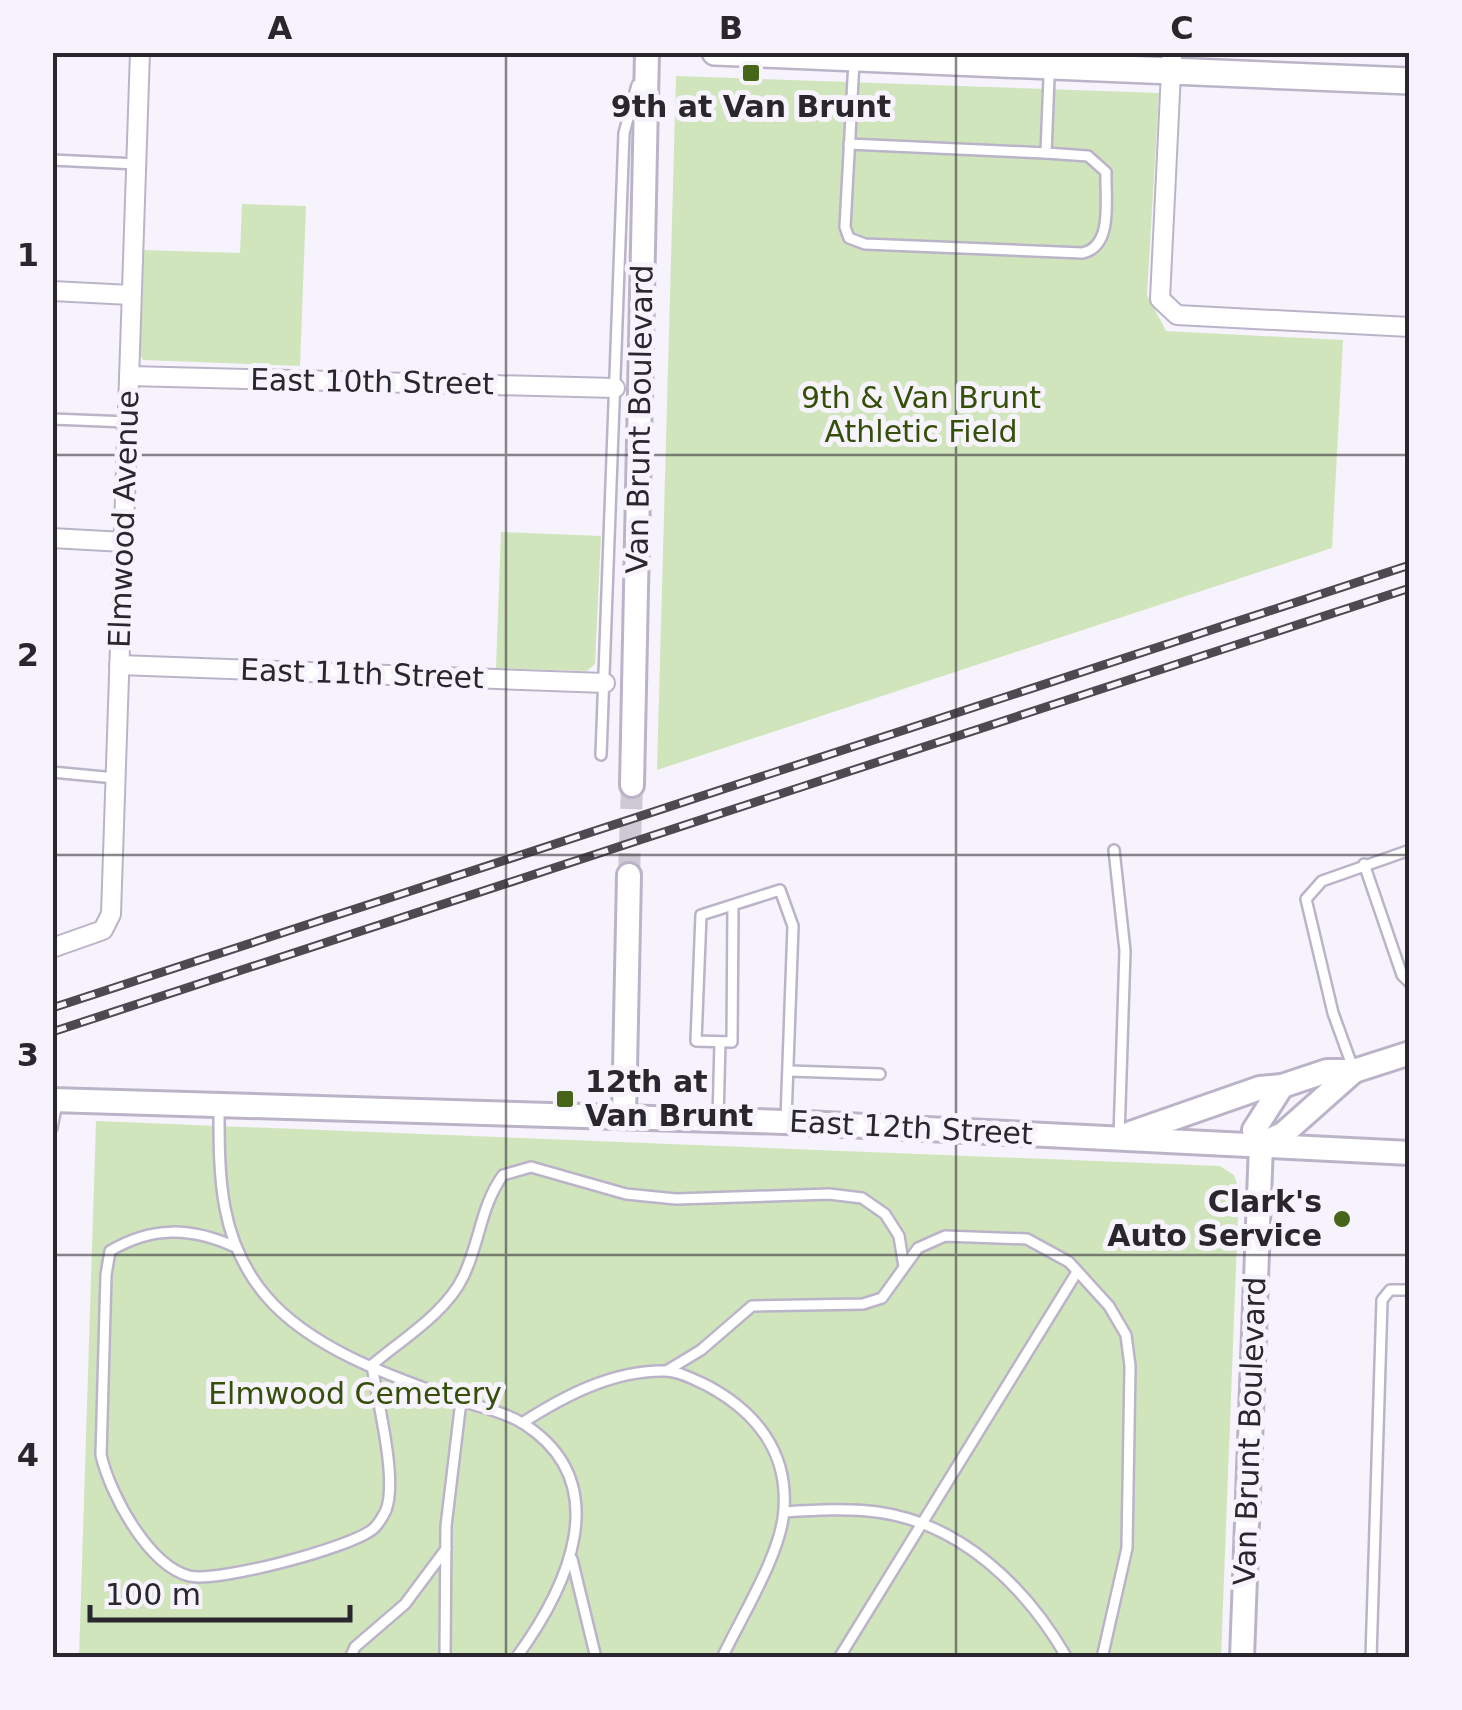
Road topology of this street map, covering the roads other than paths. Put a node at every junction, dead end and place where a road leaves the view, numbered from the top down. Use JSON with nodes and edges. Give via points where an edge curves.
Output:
{"nodes":[{"id":1,"x":140,"y":52,"type":"edge"},
{"id":2,"x":646,"y":52,"type":"edge"},
{"id":3,"x":715,"y":52,"type":"edge"},
{"id":4,"x":854,"y":58,"type":"junction"},
{"id":5,"x":1050,"y":60,"type":"edge"},
{"id":6,"x":1171,"y":62,"type":"edge"},
{"id":7,"x":1410,"y":81,"type":"edge"},
{"id":8,"x":849,"y":144,"type":"junction"},
{"id":9,"x":1046,"y":154,"type":"junction"},
{"id":10,"x":52,"y":160,"type":"edge"},
{"id":11,"x":137,"y":164,"type":"junction"},
{"id":12,"x":52,"y":291,"type":"edge"},
{"id":13,"x":132,"y":295,"type":"junction"},
{"id":14,"x":1410,"y":326,"type":"edge"},
{"id":15,"x":129,"y":376,"type":"junction"},
{"id":16,"x":616,"y":388,"type":"junction"},
{"id":17,"x":52,"y":419,"type":"edge"},
{"id":18,"x":128,"y":422,"type":"junction"},
{"id":19,"x":52,"y":538,"type":"edge"},
{"id":20,"x":123,"y":542,"type":"junction"},
{"id":21,"x":119,"y":664,"type":"junction"},
{"id":22,"x":605,"y":683,"type":"junction"},
{"id":23,"x":601,"y":755,"type":"dead end"},
{"id":24,"x":52,"y":772,"type":"edge"},
{"id":25,"x":115,"y":778,"type":"junction"},
{"id":26,"x":632,"y":785,"type":"tunnel mouth"},
{"id":27,"x":1114,"y":850,"type":"dead end"},
{"id":28,"x":1410,"y":850,"type":"edge"},
{"id":29,"x":1364,"y":864,"type":"junction"},
{"id":30,"x":629,"y":876,"type":"tunnel mouth"},
{"id":31,"x":733,"y":905,"type":"junction"},
{"id":32,"x":52,"y":948,"type":"edge"},
{"id":33,"x":1410,"y":983,"type":"edge"},
{"id":34,"x":720,"y":1042,"type":"junction"},
{"id":35,"x":1410,"y":1053,"type":"edge"},
{"id":36,"x":789,"y":1071,"type":"junction"},
{"id":37,"x":1354,"y":1071,"type":"junction"},
{"id":38,"x":880,"y":1074,"type":"dead end"},
{"id":39,"x":1282,"y":1086,"type":"junction"},
{"id":40,"x":55,"y":1100,"type":"edge"},
{"id":41,"x":220,"y":1106,"type":"junction"},
{"id":42,"x":624,"y":1117,"type":"junction"},
{"id":43,"x":718,"y":1121,"type":"junction"},
{"id":44,"x":786,"y":1122,"type":"junction"},
{"id":45,"x":52,"y":1128,"type":"edge"},
{"id":46,"x":1118,"y":1137,"type":"junction"},
{"id":47,"x":1261,"y":1144,"type":"junction"},
{"id":48,"x":1410,"y":1153,"type":"edge"},
{"id":49,"x":235,"y":1246,"type":"junction"},
{"id":50,"x":904,"y":1267,"type":"junction"},
{"id":51,"x":1077,"y":1272,"type":"junction"},
{"id":52,"x":1410,"y":1290,"type":"edge"},
{"id":53,"x":372,"y":1365,"type":"junction"},
{"id":54,"x":668,"y":1370,"type":"junction"},
{"id":55,"x":461,"y":1401,"type":"junction"},
{"id":56,"x":522,"y":1423,"type":"junction"},
{"id":57,"x":784,"y":1512,"type":"junction"},
{"id":58,"x":920,"y":1524,"type":"junction"},
{"id":59,"x":446,"y":1549,"type":"junction"},
{"id":60,"x":572,"y":1556,"type":"junction"},
{"id":61,"x":350,"y":1658,"type":"edge"},
{"id":62,"x":445,"y":1658,"type":"edge"},
{"id":63,"x":516,"y":1658,"type":"edge"},
{"id":64,"x":596,"y":1658,"type":"edge"},
{"id":65,"x":722,"y":1658,"type":"edge"},
{"id":66,"x":838,"y":1658,"type":"edge"},
{"id":67,"x":1067,"y":1658,"type":"edge"},
{"id":68,"x":1102,"y":1658,"type":"edge"},
{"id":69,"x":1242,"y":1658,"type":"edge"},
{"id":70,"x":1371,"y":1658,"type":"edge"}],
"edges":[{"from":1,"to":11,"type":"street","name":"Elmwood Avenue"},
{"from":2,"to":16,"type":"lane","via":[[624,133]]},
{"from":2,"to":26,"type":"street","name":"Van Brunt Boulevard"},
{"from":3,"to":4,"type":"main road"},
{"from":4,"to":5,"type":"main road"},
{"from":4,"to":8,"type":"lane"},
{"from":5,"to":6,"type":"main road"},
{"from":5,"to":9,"type":"lane"},
{"from":6,"to":7,"type":"main road"},
{"from":6,"to":14,"type":"street","via":[[1164,308],[1177,315]]},
{"from":8,"to":9,"type":"lane"},
{"from":8,"to":9,"type":"lane","via":[[845,226],[857,243],[1092,251],[1103,238],[1106,172],[1088,156]]},
{"from":10,"to":11,"type":"lane"},
{"from":11,"to":13,"type":"street","name":"Elmwood Avenue"},
{"from":12,"to":13,"type":"street"},
{"from":13,"to":15,"type":"street","name":"Elmwood Avenue"},
{"from":15,"to":16,"type":"street","name":"East 10th Street"},
{"from":15,"to":18,"type":"street","name":"Elmwood Avenue"},
{"from":16,"to":22,"type":"lane"},
{"from":17,"to":18,"type":"lane"},
{"from":18,"to":20,"type":"street","name":"Elmwood Avenue"},
{"from":19,"to":20,"type":"street"},
{"from":20,"to":21,"type":"street","name":"Elmwood Avenue"},
{"from":21,"to":22,"type":"street","name":"East 11th Street"},
{"from":21,"to":25,"type":"street","name":"Elmwood Avenue"},
{"from":22,"to":23,"type":"lane"},
{"from":24,"to":25,"type":"lane"},
{"from":25,"to":32,"type":"street","name":"Elmwood Avenue","via":[[110,914],[103,930]]},
{"from":27,"to":46,"type":"lane","via":[[1125,951]]},
{"from":28,"to":29,"type":"lane"},
{"from":29,"to":33,"type":"lane"},
{"from":29,"to":37,"type":"lane","via":[[1322,882],[1306,899]]},
{"from":30,"to":42,"type":"street"},
{"from":31,"to":34,"type":"lane","via":[[732,1042]]},
{"from":31,"to":34,"type":"lane","via":[[702,915],[696,1042]]},
{"from":31,"to":36,"type":"lane","via":[[780,890],[793,926]]},
{"from":34,"to":43,"type":"lane"},
{"from":35,"to":37,"type":"street"},
{"from":36,"to":38,"type":"lane"},
{"from":36,"to":44,"type":"lane"},
{"from":37,"to":39,"type":"street","via":[[1327,1071]]},
{"from":37,"to":47,"type":"street","via":[[1283,1134]]},
{"from":39,"to":46,"type":"street"},
{"from":39,"to":47,"type":"street","name":"Van Brunt Boulevard","via":[[1254,1130]]},
{"from":40,"to":41,"type":"street","name":"East 12th Street"},
{"from":40,"to":45,"type":"lane"},
{"from":41,"to":42,"type":"street","name":"East 12th Street"},
{"from":41,"to":49,"type":"lane","via":[[220,1186]]},
{"from":42,"to":43,"type":"street","name":"East 12th Street"},
{"from":43,"to":44,"type":"street","name":"East 12th Street"},
{"from":44,"to":46,"type":"street","name":"East 12th Street"},
{"from":46,"to":47,"type":"street","name":"East 12th Street"},
{"from":47,"to":48,"type":"street","name":"East 12th Street"},
{"from":47,"to":69,"type":"street","name":"Van Brunt Boulevard"},
{"from":49,"to":53,"type":"lane","via":[[266,1296],[300,1327]]},
{"from":49,"to":53,"type":"lane","via":[[176,1230],[132,1238],[110,1252],[101,1456],[124,1513],[162,1560],[186,1575],[216,1579],[373,1530],[390,1486]]},
{"from":50,"to":51,"type":"lane","via":[[918,1248],[945,1236],[981,1235],[1027,1239]]},
{"from":50,"to":53,"type":"lane","via":[[899,1236],[862,1198],[676,1199],[626,1194],[530,1167],[503,1174],[486,1199],[452,1296]]},
{"from":50,"to":54,"type":"lane","via":[[882,1298],[863,1304],[752,1306]]},
{"from":51,"to":58,"type":"lane"},
{"from":51,"to":68,"type":"lane","via":[[1126,1335],[1130,1366],[1127,1548]]},
{"from":52,"to":70,"type":"lane","via":[[1390,1290],[1382,1300]]},
{"from":53,"to":55,"type":"lane"},
{"from":54,"to":56,"type":"lane","via":[[590,1386]]},
{"from":54,"to":57,"type":"lane","via":[[724,1395],[758,1423],[775,1450]]},
{"from":55,"to":56,"type":"lane"},
{"from":55,"to":59,"type":"lane"},
{"from":56,"to":60,"type":"lane","via":[[548,1444],[570,1477],[576,1500]]},
{"from":57,"to":58,"type":"lane","via":[[878,1512]]},
{"from":57,"to":65,"type":"lane"},
{"from":58,"to":66,"type":"lane"},
{"from":58,"to":67,"type":"lane","via":[[1001,1570],[1041,1612]]},
{"from":59,"to":61,"type":"lane","via":[[405,1604]]},
{"from":59,"to":62,"type":"lane"},
{"from":60,"to":63,"type":"lane"},
{"from":60,"to":64,"type":"lane"}]}
